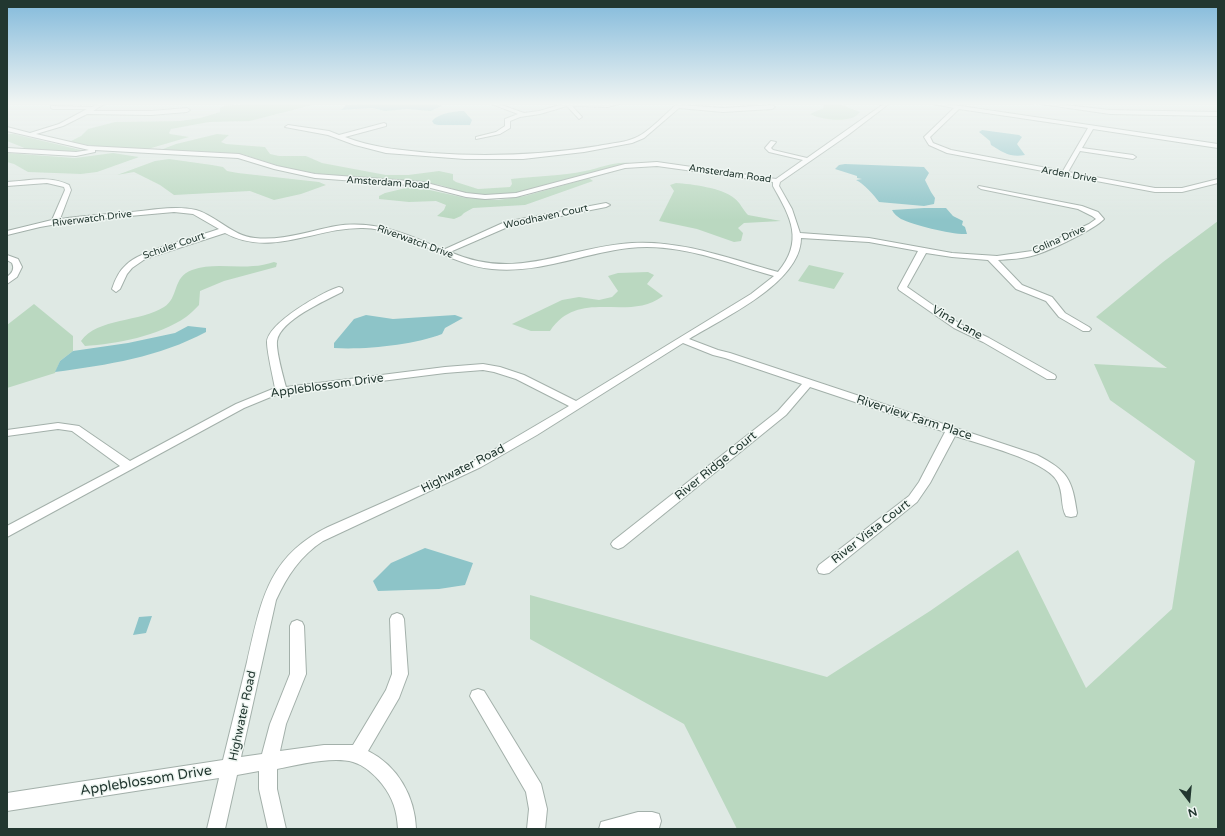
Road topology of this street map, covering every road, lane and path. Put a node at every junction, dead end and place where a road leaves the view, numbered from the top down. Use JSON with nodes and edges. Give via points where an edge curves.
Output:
{"nodes":[{"id":1,"x":63,"y":142,"type":"edge"},
{"id":2,"x":354,"y":142,"type":"edge"},
{"id":3,"x":627,"y":142,"type":"edge"},
{"id":4,"x":773,"y":142,"type":"dead end"},
{"id":5,"x":834,"y":142,"type":"edge"},
{"id":6,"x":930,"y":142,"type":"edge"},
{"id":7,"x":1083,"y":142,"type":"edge"},
{"id":8,"x":1191,"y":142,"type":"edge"},
{"id":9,"x":1218,"y":146,"type":"edge"},
{"id":10,"x":100,"y":149,"type":"junction"},
{"id":11,"x":1079,"y":149,"type":"junction"},
{"id":12,"x":7,"y":150,"type":"edge"},
{"id":13,"x":1133,"y":157,"type":"dead end"},
{"id":14,"x":809,"y":160,"type":"junction"},
{"id":15,"x":1064,"y":174,"type":"junction"},
{"id":16,"x":777,"y":181,"type":"junction"},
{"id":17,"x":1218,"y":181,"type":"edge"},
{"id":18,"x":7,"y":184,"type":"edge"},
{"id":19,"x":981,"y":187,"type":"dead end"},
{"id":20,"x":606,"y":205,"type":"dead end"},
{"id":21,"x":55,"y":223,"type":"junction"},
{"id":22,"x":225,"y":230,"type":"junction"},
{"id":23,"x":7,"y":234,"type":"edge"},
{"id":24,"x":797,"y":235,"type":"junction"},
{"id":25,"x":923,"y":250,"type":"junction"},
{"id":26,"x":444,"y":252,"type":"junction"},
{"id":27,"x":7,"y":257,"type":"edge"},
{"id":28,"x":991,"y":258,"type":"junction"},
{"id":29,"x":779,"y":275,"type":"junction"},
{"id":30,"x":7,"y":281,"type":"edge"},
{"id":31,"x":116,"y":288,"type":"dead end"},
{"id":32,"x":339,"y":290,"type":"dead end"},
{"id":33,"x":1086,"y":329,"type":"dead end"},
{"id":34,"x":686,"y":338,"type":"junction"},
{"id":35,"x":1051,"y":377,"type":"dead end"},
{"id":36,"x":808,"y":383,"type":"junction"},
{"id":37,"x":281,"y":390,"type":"junction"},
{"id":38,"x":576,"y":405,"type":"junction"},
{"id":39,"x":952,"y":430,"type":"junction"},
{"id":40,"x":7,"y":433,"type":"edge"},
{"id":41,"x":129,"y":466,"type":"junction"},
{"id":42,"x":1071,"y":512,"type":"dead end"},
{"id":43,"x":7,"y":532,"type":"edge"},
{"id":44,"x":618,"y":544,"type":"dead end"},
{"id":45,"x":824,"y":569,"type":"dead end"},
{"id":46,"x":397,"y":619,"type":"dead end"},
{"id":47,"x":297,"y":626,"type":"dead end"},
{"id":48,"x":478,"y":696,"type":"dead end"},
{"id":49,"x":357,"y":755,"type":"junction"},
{"id":50,"x":269,"y":762,"type":"junction"},
{"id":51,"x":231,"y":768,"type":"junction"},
{"id":52,"x":7,"y":802,"type":"edge"},
{"id":53,"x":652,"y":821,"type":"dead end"},
{"id":54,"x":216,"y":829,"type":"edge"},
{"id":55,"x":277,"y":829,"type":"edge"},
{"id":56,"x":407,"y":829,"type":"edge"},
{"id":57,"x":536,"y":829,"type":"edge"},
{"id":58,"x":608,"y":829,"type":"edge"}],
"edges":[{"from":1,"to":10,"type":"street","name":"Amsterdam Road"},
{"from":2,"to":3,"type":"street","via":[[369,148],[402,154],[500,158],[548,155]]},
{"from":4,"to":14,"type":"street","via":[[768,148],[771,151]]},
{"from":5,"to":14,"type":"street","name":"Amsterdam Road"},
{"from":6,"to":15,"type":"street","name":"Arden Drive","via":[[955,154]]},
{"from":7,"to":11,"type":"street"},
{"from":8,"to":9,"type":"street"},
{"from":10,"to":12,"type":"street","via":[[79,154]]},
{"from":10,"to":16,"type":"street","name":"Amsterdam Road","via":[[239,156],[276,168],[315,176],[416,183],[485,198],[516,195],[641,164],[668,165]]},
{"from":11,"to":13,"type":"street"},
{"from":11,"to":15,"type":"street"},
{"from":14,"to":16,"type":"street","name":"Amsterdam Road"},
{"from":15,"to":17,"type":"street","name":"Arden Drive","via":[[1171,191]]},
{"from":16,"to":24,"type":"street","name":"Highwater Road","via":[[776,186]]},
{"from":18,"to":21,"type":"street","via":[[51,182],[68,186]]},
{"from":19,"to":28,"type":"street","name":"Colina Drive","via":[[1080,207],[1100,220],[1034,252],[1009,258]]},
{"from":20,"to":26,"type":"street","name":"Woodhaven Court","via":[[508,224]]},
{"from":21,"to":22,"type":"street","name":"Riverwatch Drive","via":[[176,210],[201,215]]},
{"from":21,"to":23,"type":"street","name":"Riverwatch Drive"},
{"from":22,"to":26,"type":"street","name":"Riverwatch Drive","via":[[246,240],[267,241],[290,239],[333,228],[366,226],[385,229]]},
{"from":22,"to":31,"type":"street","name":"Schuler Court","via":[[157,250],[142,257],[124,269]]},
{"from":24,"to":25,"type":"street","name":"Colina Drive","via":[[869,240]]},
{"from":24,"to":29,"type":"street","name":"Highwater Road","via":[[796,252]]},
{"from":25,"to":28,"type":"street","name":"Colina Drive"},
{"from":25,"to":35,"type":"street","name":"Vina Lane","via":[[902,288],[957,326],[991,342]]},
{"from":26,"to":29,"type":"street","name":"Riverwatch Drive","via":[[479,265],[511,268],[623,246],[662,245]]},
{"from":27,"to":30,"type":"street","via":[[18,266],[14,276]]},
{"from":28,"to":33,"type":"street","via":[[1019,287],[1049,299],[1062,315]]},
{"from":29,"to":34,"type":"street","name":"Highwater Road","via":[[763,289]]},
{"from":32,"to":37,"type":"street","via":[[284,322],[273,334],[272,342]]},
{"from":34,"to":36,"type":"street","name":"Riverview Farm Place","via":[[716,354],[727,355]]},
{"from":34,"to":38,"type":"street","name":"Highwater Road"},
{"from":36,"to":39,"type":"street","name":"Riverview Farm Place"},
{"from":36,"to":44,"type":"street","name":"River Ridge Court","via":[[782,413]]},
{"from":37,"to":38,"type":"street","name":"Appleblossom Drive","via":[[483,367],[520,377]]},
{"from":37,"to":41,"type":"street","name":"Appleblossom Drive","via":[[253,400]]},
{"from":38,"to":51,"type":"street","name":"Highwater Road","via":[[499,453],[463,472],[346,524],[313,542],[292,560],[279,578],[269,600]]},
{"from":39,"to":42,"type":"street","name":"Riverview Farm Place","via":[[1046,464],[1065,481]]},
{"from":39,"to":45,"type":"street","name":"River Vista Court","via":[[913,499]]},
{"from":40,"to":41,"type":"street","via":[[58,426],[76,428]]},
{"from":41,"to":43,"type":"street","name":"Appleblossom Drive"},
{"from":46,"to":49,"type":"street","via":[[400,674],[393,693]]},
{"from":47,"to":50,"type":"street","via":[[298,674],[278,724]]},
{"from":48,"to":57,"type":"street","via":[[535,790],[538,809]]},
{"from":49,"to":50,"type":"street","name":"Appleblossom Drive","via":[[342,752],[324,753]]},
{"from":49,"to":56,"type":"street","name":"Appleblossom Drive","via":[[373,762],[394,784],[404,803],[408,819]]},
{"from":50,"to":51,"type":"street","name":"Appleblossom Drive"},
{"from":50,"to":55,"type":"street","via":[[268,789]]},
{"from":51,"to":52,"type":"street","name":"Appleblossom Drive"},
{"from":51,"to":54,"type":"street","name":"Highwater Road"},
{"from":53,"to":58,"type":"street","via":[[638,821]]}]}
